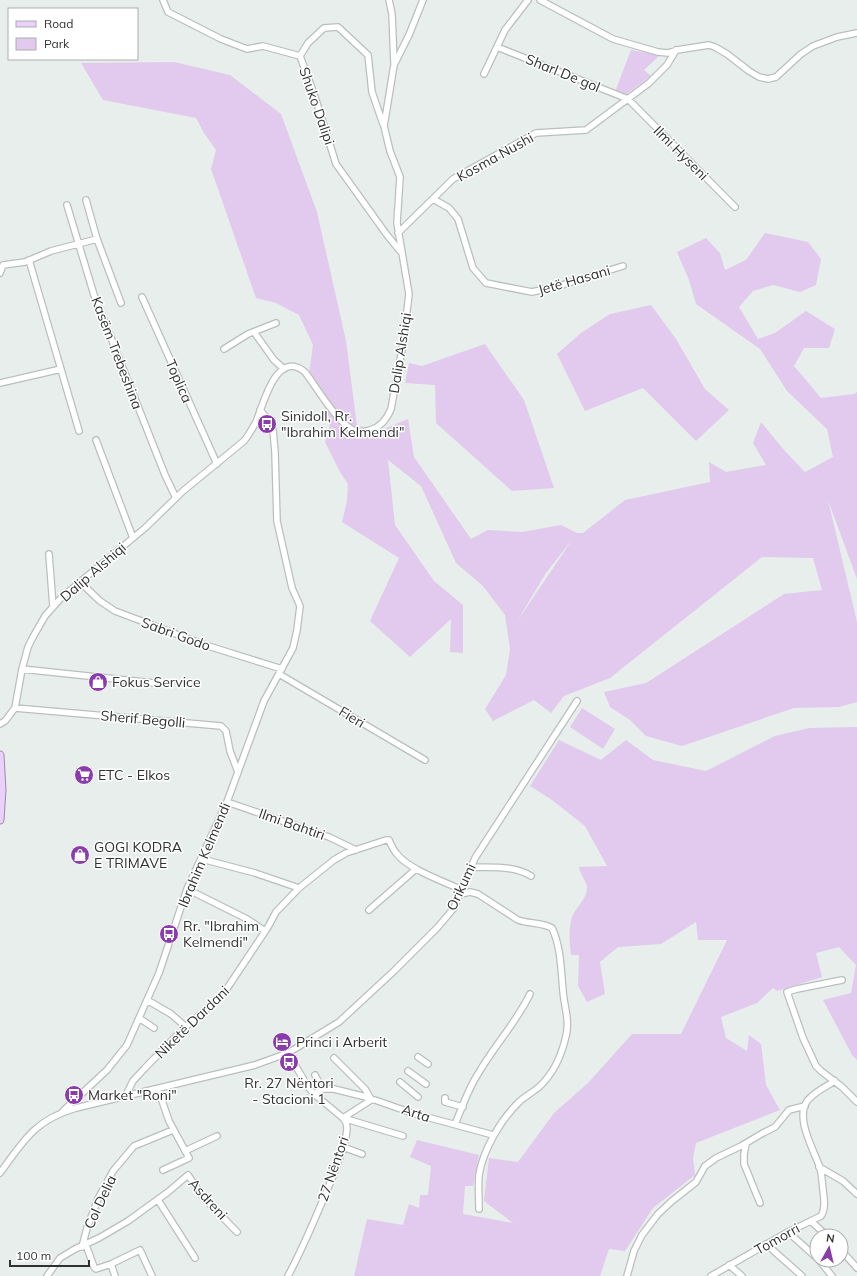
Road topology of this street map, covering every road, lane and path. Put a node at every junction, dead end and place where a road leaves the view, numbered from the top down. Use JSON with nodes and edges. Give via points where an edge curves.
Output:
{"nodes":[{"id":1,"x":163,"y":0,"type":"edge"},
{"id":2,"x":389,"y":0,"type":"edge"},
{"id":3,"x":423,"y":0,"type":"edge"},
{"id":4,"x":528,"y":0,"type":"edge"},
{"id":5,"x":540,"y":0,"type":"edge"},
{"id":6,"x":857,"y":33,"type":"edge"},
{"id":7,"x":497,"y":47,"type":"junction"},
{"id":8,"x":677,"y":50,"type":"junction"},
{"id":9,"x":300,"y":56,"type":"junction"},
{"id":10,"x":394,"y":65,"type":"junction"},
{"id":11,"x":484,"y":74,"type":"dead end"},
{"id":12,"x":628,"y":99,"type":"junction"},
{"id":13,"x":384,"y":126,"type":"junction"},
{"id":14,"x":433,"y":199,"type":"junction"},
{"id":15,"x":86,"y":200,"type":"dead end"},
{"id":16,"x":67,"y":205,"type":"dead end"},
{"id":17,"x":735,"y":207,"type":"dead end"},
{"id":18,"x":398,"y":233,"type":"junction"},
{"id":19,"x":97,"y":239,"type":"junction"},
{"id":20,"x":79,"y":244,"type":"junction"},
{"id":21,"x":402,"y":252,"type":"junction"},
{"id":22,"x":29,"y":260,"type":"junction"},
{"id":23,"x":623,"y":266,"type":"dead end"},
{"id":24,"x":0,"y":273,"type":"edge"},
{"id":25,"x":142,"y":297,"type":"dead end"},
{"id":26,"x":121,"y":303,"type":"dead end"},
{"id":27,"x":276,"y":323,"type":"dead end"},
{"id":28,"x":254,"y":332,"type":"junction"},
{"id":29,"x":224,"y":349,"type":"dead end"},
{"id":30,"x":61,"y":369,"type":"junction"},
{"id":31,"x":284,"y":369,"type":"junction"},
{"id":32,"x":0,"y":383,"type":"edge"},
{"id":33,"x":260,"y":410,"type":"junction"},
{"id":34,"x":79,"y":431,"type":"dead end"},
{"id":35,"x":96,"y":440,"type":"dead end"},
{"id":36,"x":217,"y":464,"type":"junction"},
{"id":37,"x":176,"y":498,"type":"junction"},
{"id":38,"x":133,"y":538,"type":"junction"},
{"id":39,"x":49,"y":554,"type":"dead end"},
{"id":40,"x":80,"y":582,"type":"junction"},
{"id":41,"x":53,"y":607,"type":"junction"},
{"id":42,"x":22,"y":669,"type":"junction"},
{"id":43,"x":280,"y":671,"type":"junction"},
{"id":44,"x":154,"y":683,"type":"dead end"},
{"id":45,"x":578,"y":701,"type":"dead end"},
{"id":46,"x":15,"y":708,"type":"junction"},
{"id":47,"x":0,"y":724,"type":"edge"},
{"id":48,"x":0,"y":755,"type":"edge"},
{"id":49,"x":425,"y":760,"type":"dead end"},
{"id":50,"x":238,"y":772,"type":"junction"},
{"id":51,"x":227,"y":802,"type":"junction"},
{"id":52,"x":0,"y":820,"type":"edge"},
{"id":53,"x":356,"y":850,"type":"junction"},
{"id":54,"x":202,"y":859,"type":"junction"},
{"id":55,"x":471,"y":867,"type":"junction"},
{"id":56,"x":416,"y":869,"type":"junction"},
{"id":57,"x":531,"y":876,"type":"dead end"},
{"id":58,"x":299,"y":888,"type":"junction"},
{"id":59,"x":187,"y":890,"type":"junction"},
{"id":60,"x":462,"y":892,"type":"junction"},
{"id":61,"x":369,"y":910,"type":"dead end"},
{"id":62,"x":265,"y":931,"type":"junction"},
{"id":63,"x":842,"y":980,"type":"dead end"},
{"id":64,"x":530,"y":994,"type":"dead end"},
{"id":65,"x":147,"y":1000,"type":"junction"},
{"id":66,"x":139,"y":1018,"type":"junction"},
{"id":67,"x":186,"y":1027,"type":"junction"},
{"id":68,"x":154,"y":1028,"type":"dead end"},
{"id":69,"x":288,"y":1053,"type":"junction"},
{"id":70,"x":418,"y":1057,"type":"dead end"},
{"id":71,"x":334,"y":1058,"type":"dead end"},
{"id":72,"x":428,"y":1064,"type":"dead end"},
{"id":73,"x":408,"y":1071,"type":"dead end"},
{"id":74,"x":315,"y":1075,"type":"dead end"},
{"id":75,"x":835,"y":1081,"type":"junction"},
{"id":76,"x":400,"y":1082,"type":"dead end"},
{"id":77,"x":426,"y":1084,"type":"dead end"},
{"id":78,"x":308,"y":1087,"type":"junction"},
{"id":79,"x":158,"y":1089,"type":"junction"},
{"id":80,"x":314,"y":1094,"type":"junction"},
{"id":81,"x":124,"y":1097,"type":"junction"},
{"id":82,"x":418,"y":1098,"type":"dead end"},
{"id":83,"x":445,"y":1098,"type":"dead end"},
{"id":84,"x":370,"y":1099,"type":"junction"},
{"id":85,"x":857,"y":1102,"type":"edge"},
{"id":86,"x":805,"y":1106,"type":"junction"},
{"id":87,"x":463,"y":1107,"type":"junction"},
{"id":88,"x":63,"y":1112,"type":"junction"},
{"id":89,"x":343,"y":1118,"type":"junction"},
{"id":90,"x":455,"y":1124,"type":"junction"},
{"id":91,"x":174,"y":1130,"type":"junction"},
{"id":92,"x":493,"y":1135,"type":"junction"},
{"id":93,"x":217,"y":1136,"type":"dead end"},
{"id":94,"x":403,"y":1136,"type":"dead end"},
{"id":95,"x":746,"y":1144,"type":"junction"},
{"id":96,"x":343,"y":1147,"type":"junction"},
{"id":97,"x":185,"y":1151,"type":"junction"},
{"id":98,"x":362,"y":1154,"type":"dead end"},
{"id":99,"x":819,"y":1167,"type":"junction"},
{"id":100,"x":163,"y":1170,"type":"dead end"},
{"id":101,"x":0,"y":1173,"type":"edge"},
{"id":102,"x":857,"y":1194,"type":"edge"},
{"id":103,"x":158,"y":1200,"type":"junction"},
{"id":104,"x":760,"y":1203,"type":"dead end"},
{"id":105,"x":479,"y":1209,"type":"dead end"},
{"id":106,"x":811,"y":1221,"type":"junction"},
{"id":107,"x":818,"y":1228,"type":"edge"},
{"id":108,"x":237,"y":1232,"type":"dead end"},
{"id":109,"x":788,"y":1232,"type":"junction"},
{"id":110,"x":766,"y":1244,"type":"junction"},
{"id":111,"x":84,"y":1246,"type":"junction"},
{"id":112,"x":809,"y":1251,"type":"edge"},
{"id":113,"x":195,"y":1258,"type":"dead end"},
{"id":114,"x":849,"y":1259,"type":"edge"},
{"id":115,"x":111,"y":1264,"type":"junction"},
{"id":116,"x":729,"y":1265,"type":"junction"},
{"id":117,"x":825,"y":1268,"type":"edge"},
{"id":118,"x":857,"y":1268,"type":"edge"},
{"id":119,"x":47,"y":1276,"type":"edge"},
{"id":120,"x":115,"y":1276,"type":"edge"},
{"id":121,"x":152,"y":1276,"type":"edge"},
{"id":122,"x":288,"y":1276,"type":"edge"},
{"id":123,"x":627,"y":1276,"type":"edge"},
{"id":124,"x":711,"y":1276,"type":"edge"},
{"id":125,"x":742,"y":1276,"type":"edge"},
{"id":126,"x":802,"y":1276,"type":"edge"},
{"id":127,"x":832,"y":1276,"type":"edge"}],
"edges":[{"from":1,"to":9,"type":"street","via":[[168,12],[221,39],[247,49],[263,46]]},
{"from":2,"to":10,"type":"street","name":"Dalip Alshiqi"},
{"from":3,"to":10,"type":"street","name":"Dalip Alshiqi"},
{"from":4,"to":7,"type":"street","via":[[505,30]]},
{"from":5,"to":8,"type":"street","via":[[613,39],[658,52],[668,53]]},
{"from":6,"to":8,"type":"street","via":[[837,36],[813,46],[776,77],[768,79],[759,77],[727,54],[709,45]]},
{"from":7,"to":11,"type":"street"},
{"from":7,"to":12,"type":"street","name":"Sharl De gol"},
{"from":8,"to":12,"type":"street","name":"Kosma Nushi","via":[[648,83]]},
{"from":9,"to":13,"type":"street","name":"Shuko Dalipi","via":[[308,43],[324,28],[338,27],[368,55],[372,92]]},
{"from":9,"to":21,"type":"street","name":"Shuko Dalipi","via":[[336,164]]},
{"from":10,"to":13,"type":"street","name":"Dalip Alshiqi"},
{"from":12,"to":14,"type":"street","name":"Kosma Nushi","via":[[586,130],[536,133],[453,179]]},
{"from":12,"to":17,"type":"street","name":"Ilmi Hyseni"},
{"from":13,"to":18,"type":"street","name":"Dalip Alshiqi","via":[[400,177]]},
{"from":14,"to":18,"type":"street","name":"Kosma Nushi"},
{"from":14,"to":23,"type":"street","name":"Jetë Hasani","via":[[449,208],[458,219],[473,268],[486,283],[532,292]]},
{"from":15,"to":19,"type":"street"},
{"from":16,"to":20,"type":"street","name":"Kasëm Trebeshina"},
{"from":18,"to":21,"type":"street","name":"Dalip Alshiqi"},
{"from":19,"to":20,"type":"street"},
{"from":19,"to":26,"type":"street"},
{"from":20,"to":22,"type":"street"},
{"from":20,"to":37,"type":"street","name":"Kasëm Trebeshina","via":[[96,300]]},
{"from":21,"to":31,"type":"street","name":"Dalip Alshiqi","via":[[409,294],[391,409],[382,423],[367,431],[354,430],[337,416],[305,372],[295,367]]},
{"from":22,"to":24,"type":"street","via":[[3,265]]},
{"from":22,"to":30,"type":"street"},
{"from":25,"to":36,"type":"street","name":"Toplica"},
{"from":27,"to":28,"type":"street"},
{"from":28,"to":29,"type":"street"},
{"from":28,"to":31,"type":"street","via":[[274,360]]},
{"from":30,"to":32,"type":"street"},
{"from":30,"to":34,"type":"street"},
{"from":31,"to":33,"type":"street","name":"Dalip Alshiqi","via":[[270,385]]},
{"from":33,"to":36,"type":"street","name":"Dalip Alshiqi","via":[[251,432],[244,441]]},
{"from":33,"to":43,"type":"street","name":"Ibrahim Kelmendi","via":[[273,430],[276,452],[277,521],[292,588],[300,606],[296,640]]},
{"from":35,"to":38,"type":"street","name":"Dalip Alshiqi"},
{"from":36,"to":37,"type":"street","name":"Dalip Alshiqi"},
{"from":37,"to":38,"type":"street","name":"Dalip Alshiqi"},
{"from":38,"to":40,"type":"street","name":"Dalip Alshiqi"},
{"from":39,"to":41,"type":"street","name":"Dalip Alshiqi"},
{"from":40,"to":41,"type":"street","name":"Dalip Alshiqi"},
{"from":40,"to":43,"type":"street","name":"Sabri Godo","via":[[115,611]]},
{"from":41,"to":42,"type":"street","name":"Dalip Alshiqi","via":[[45,616],[28,647]]},
{"from":42,"to":44,"type":"street"},
{"from":42,"to":46,"type":"street","name":"Dalip Alshiqi"},
{"from":43,"to":49,"type":"street","name":"Fieri"},
{"from":43,"to":50,"type":"street","name":"Ibrahim Kelmendi","via":[[264,701]]},
{"from":45,"to":55,"type":"street","name":"Orikumi"},
{"from":46,"to":47,"type":"street"},
{"from":46,"to":50,"type":"street","name":"Sherif Begolli","via":[[221,726],[226,731]]},
{"from":48,"to":52,"type":"main road"},
{"from":50,"to":51,"type":"street","name":"Ibrahim Kelmendi"},
{"from":51,"to":53,"type":"street","name":"Ilmi Bahtiri","via":[[329,837]]},
{"from":51,"to":54,"type":"street","name":"Ibrahim Kelmendi"},
{"from":53,"to":56,"type":"street","name":"Niketë Dardani","via":[[389,840],[400,858]]},
{"from":53,"to":58,"type":"street","name":"Niketë Dardani","via":[[334,860]]},
{"from":54,"to":58,"type":"street"},
{"from":54,"to":59,"type":"street","name":"Ibrahim Kelmendi"},
{"from":55,"to":57,"type":"street","via":[[514,869]]},
{"from":55,"to":60,"type":"street","name":"Orikumi"},
{"from":56,"to":60,"type":"street"},
{"from":56,"to":61,"type":"street"},
{"from":58,"to":62,"type":"street","name":"Niketë Dardani","via":[[276,912]]},
{"from":59,"to":62,"type":"street","via":[[247,919]]},
{"from":59,"to":65,"type":"street","name":"Ibrahim Kelmendi","via":[[162,966]]},
{"from":60,"to":69,"type":"street","name":"Orikumi","via":[[454,908],[437,928],[349,1014]]},
{"from":60,"to":92,"type":"street","via":[[478,894],[518,920],[550,927],[554,932],[561,963],[567,1018],[563,1046],[544,1082],[520,1102]]},
{"from":62,"to":67,"type":"street","name":"Niketë Dardani","via":[[224,993]]},
{"from":63,"to":75,"type":"street","via":[[787,992],[813,1060]]},
{"from":64,"to":87,"type":"street","via":[[518,1016],[477,1075]]},
{"from":65,"to":66,"type":"street","name":"Ibrahim Kelmendi"},
{"from":65,"to":67,"type":"street","via":[[171,1014]]},
{"from":66,"to":68,"type":"street"},
{"from":66,"to":88,"type":"street","name":"Ibrahim Kelmendi","via":[[127,1045],[118,1057],[100,1078]]},
{"from":67,"to":81,"type":"street","name":"Niketë Dardani","via":[[133,1081]]},
{"from":69,"to":78,"type":"street","name":"27 Nëntori"},
{"from":69,"to":79,"type":"street","name":"Orikumi","via":[[255,1065]]},
{"from":70,"to":72,"type":"street"},
{"from":71,"to":84,"type":"street","via":[[365,1089]]},
{"from":73,"to":77,"type":"street"},
{"from":74,"to":78,"type":"street","via":[[318,1081]]},
{"from":75,"to":85,"type":"street"},
{"from":75,"to":86,"type":"street","via":[[815,1093]]},
{"from":76,"to":82,"type":"street"},
{"from":78,"to":80,"type":"street","name":"27 Nëntori"},
{"from":79,"to":81,"type":"street","name":"Orikumi"},
{"from":79,"to":91,"type":"street"},
{"from":80,"to":84,"type":"street","name":"Arta","via":[[322,1089],[334,1089]]},
{"from":80,"to":89,"type":"street","name":"27 Nëntori"},
{"from":81,"to":88,"type":"street","name":"Orikumi"},
{"from":83,"to":87,"type":"street","via":[[445,1102]]},
{"from":84,"to":89,"type":"street"},
{"from":84,"to":90,"type":"street","name":"Arta"},
{"from":86,"to":95,"type":"street","via":[[789,1110],[776,1127]]},
{"from":86,"to":99,"type":"street","name":"Tomorri","via":[[805,1129]]},
{"from":87,"to":90,"type":"street"},
{"from":88,"to":101,"type":"street","via":[[36,1128]]},
{"from":89,"to":94,"type":"street"},
{"from":89,"to":96,"type":"street","name":"27 Nëntori","via":[[347,1129]]},
{"from":90,"to":92,"type":"street","name":"Arta"},
{"from":91,"to":97,"type":"street"},
{"from":91,"to":111,"type":"street","name":"Col Delia","via":[[134,1146],[123,1159],[98,1199],[86,1228]]},
{"from":92,"to":105,"type":"street","via":[[479,1175]]},
{"from":93,"to":97,"type":"street"},
{"from":95,"to":104,"type":"street","via":[[744,1164]]},
{"from":95,"to":123,"type":"street","via":[[705,1166],[696,1182],[658,1214],[638,1242]]},
{"from":96,"to":98,"type":"street"},
{"from":96,"to":122,"type":"street","name":"27 Nëntori","via":[[307,1240]]},
{"from":97,"to":100,"type":"street","via":[[189,1158]]},
{"from":99,"to":102,"type":"street","via":[[843,1181]]},
{"from":99,"to":106,"type":"street","name":"Tomorri","via":[[824,1196],[823,1211],[821,1216]]},
{"from":103,"to":108,"type":"street","name":"Asdreni","via":[[188,1175],[203,1197]]},
{"from":103,"to":111,"type":"street","name":"Asdreni"},
{"from":103,"to":113,"type":"street"},
{"from":106,"to":107,"type":"street"},
{"from":106,"to":109,"type":"street","name":"Tomorri"},
{"from":109,"to":110,"type":"street","name":"Tomorri"},
{"from":109,"to":112,"type":"street"},
{"from":110,"to":116,"type":"street","name":"Tomorri"},
{"from":110,"to":126,"type":"street"},
{"from":111,"to":115,"type":"street","via":[[95,1268]]},
{"from":111,"to":119,"type":"street","name":"Asdreni","via":[[60,1258]]},
{"from":114,"to":118,"type":"street"},
{"from":115,"to":120,"type":"street"},
{"from":115,"to":121,"type":"street","via":[[140,1250]]},
{"from":116,"to":124,"type":"street","name":"Tomorri"},
{"from":116,"to":125,"type":"street"},
{"from":117,"to":127,"type":"street"}]}
